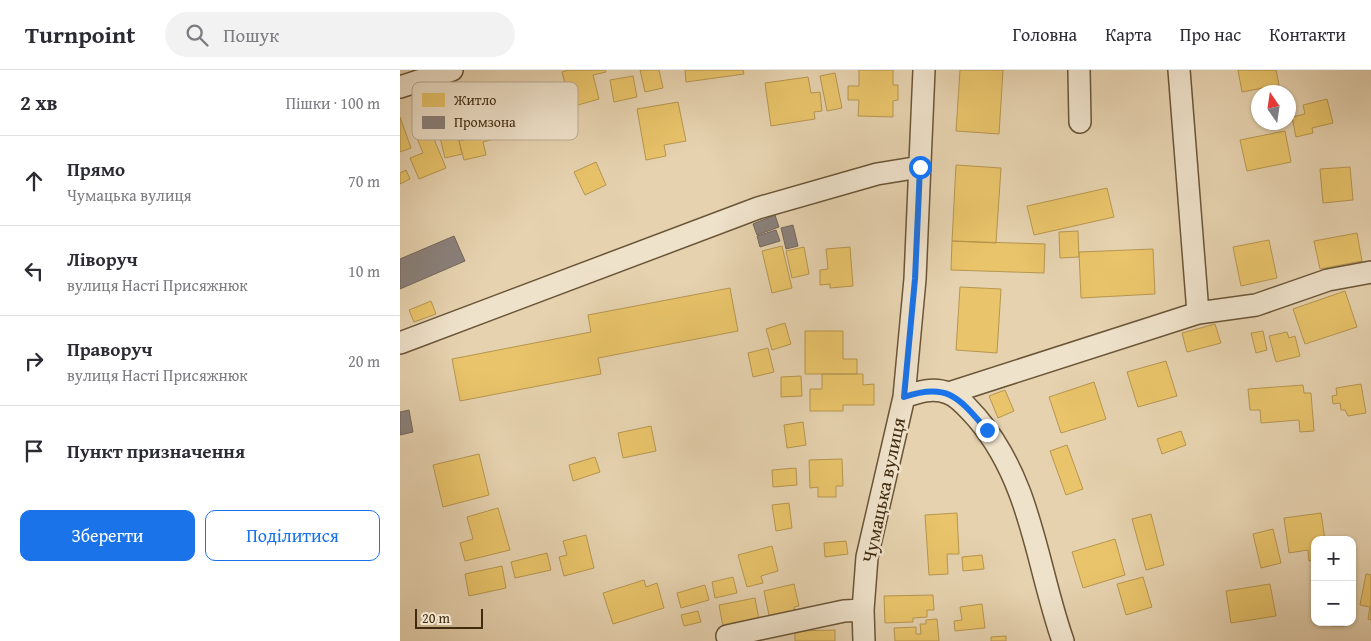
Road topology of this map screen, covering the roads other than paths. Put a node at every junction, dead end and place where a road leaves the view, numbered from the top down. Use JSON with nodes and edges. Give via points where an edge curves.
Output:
{"nodes":[{"id":1,"x":452,"y":70,"type":"edge"},
{"id":2,"x":924,"y":70,"type":"edge"},
{"id":3,"x":1079,"y":70,"type":"edge"},
{"id":4,"x":1179,"y":70,"type":"edge"},
{"id":5,"x":415,"y":82,"type":"edge"},
{"id":6,"x":412,"y":83,"type":"edge"},
{"id":7,"x":400,"y":87,"type":"edge"},
{"id":8,"x":1080,"y":122,"type":"dead end"},
{"id":9,"x":920,"y":167,"type":"junction"},
{"id":10,"x":1371,"y":272,"type":"edge"},
{"id":11,"x":1198,"y":313,"type":"junction"},
{"id":12,"x":400,"y":343,"type":"edge"},
{"id":13,"x":949,"y":393,"type":"junction"},
{"id":14,"x":904,"y":397,"type":"junction"},
{"id":15,"x":863,"y":610,"type":"junction"},
{"id":16,"x":726,"y":636,"type":"dead end"},
{"id":17,"x":864,"y":641,"type":"edge"},
{"id":18,"x":1063,"y":641,"type":"edge"}],
"edges":[{"from":1,"to":5,"type":"street"},
{"from":2,"to":9,"type":"street","name":"Чумацька вулиця"},
{"from":3,"to":8,"type":"street"},
{"from":4,"to":11,"type":"street"},
{"from":6,"to":7,"type":"street"},
{"from":9,"to":12,"type":"street","via":[[877,174],[758,208]]},
{"from":9,"to":14,"type":"street","name":"Чумацька вулиця","via":[[915,279]]},
{"from":10,"to":11,"type":"street","via":[[1328,280],[1256,305]]},
{"from":11,"to":13,"type":"street"},
{"from":13,"to":14,"type":"street","via":[[924,390]]},
{"from":13,"to":18,"type":"street","via":[[966,406],[987,430],[1008,462],[1027,512]]},
{"from":14,"to":15,"type":"street","name":"Чумацька вулиця","via":[[867,557]]},
{"from":15,"to":16,"type":"street","via":[[844,611]]},
{"from":15,"to":17,"type":"street","name":"Чумацька вулиця"}]}
